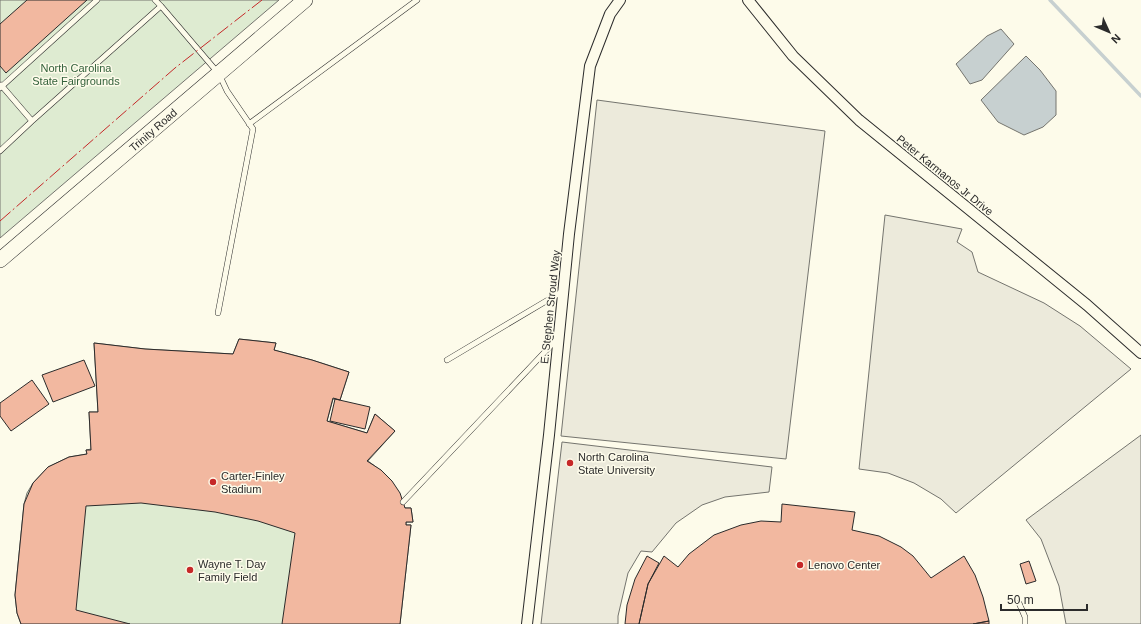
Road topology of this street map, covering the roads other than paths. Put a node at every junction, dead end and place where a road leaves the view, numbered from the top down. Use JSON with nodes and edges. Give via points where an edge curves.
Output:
{"nodes":[{"id":1,"x":97,"y":0,"type":"edge"},
{"id":2,"x":155,"y":0,"type":"edge"},
{"id":3,"x":305,"y":0,"type":"edge"},
{"id":4,"x":417,"y":0,"type":"edge"},
{"id":5,"x":620,"y":0,"type":"edge"},
{"id":6,"x":748,"y":0,"type":"edge"},
{"id":7,"x":161,"y":6,"type":"junction"},
{"id":8,"x":218,"y":74,"type":"junction"},
{"id":9,"x":1,"y":86,"type":"edge"},
{"id":10,"x":32,"y":121,"type":"junction"},
{"id":11,"x":249,"y":124,"type":"junction"},
{"id":12,"x":0,"y":151,"type":"edge"},
{"id":13,"x":0,"y":260,"type":"edge"},
{"id":14,"x":564,"y":290,"type":"junction"},
{"id":15,"x":218,"y":314,"type":"dead end"},
{"id":16,"x":559,"y":337,"type":"junction"},
{"id":17,"x":1141,"y":353,"type":"edge"},
{"id":18,"x":447,"y":360,"type":"dead end"},
{"id":19,"x":403,"y":502,"type":"dead end"},
{"id":20,"x":1019,"y":604,"type":"dead end"},
{"id":21,"x":527,"y":624,"type":"edge"},
{"id":22,"x":1025,"y":624,"type":"edge"}],
"edges":[{"from":1,"to":9,"type":"lane"},
{"from":2,"to":7,"type":"lane"},
{"from":3,"to":8,"type":"main road","name":"Trinity Road"},
{"from":4,"to":11,"type":"lane"},
{"from":5,"to":14,"type":"street","name":"E. Stephen Stroud Way","via":[[610,14],[590,66]]},
{"from":6,"to":17,"type":"street","name":"Peter Karmanos Jr Drive","via":[[793,56],[858,120],[1087,305]]},
{"from":7,"to":8,"type":"lane"},
{"from":7,"to":10,"type":"lane"},
{"from":8,"to":11,"type":"lane"},
{"from":8,"to":13,"type":"main road","name":"Trinity Road"},
{"from":9,"to":10,"type":"lane"},
{"from":10,"to":12,"type":"lane"},
{"from":11,"to":15,"type":"lane","via":[[253,129]]},
{"from":14,"to":16,"type":"street","name":"E. Stephen Stroud Way"},
{"from":14,"to":18,"type":"lane"},
{"from":16,"to":19,"type":"lane"},
{"from":16,"to":21,"type":"street","name":"E. Stephen Stroud Way"},
{"from":20,"to":22,"type":"lane","via":[[1025,617]]}]}
